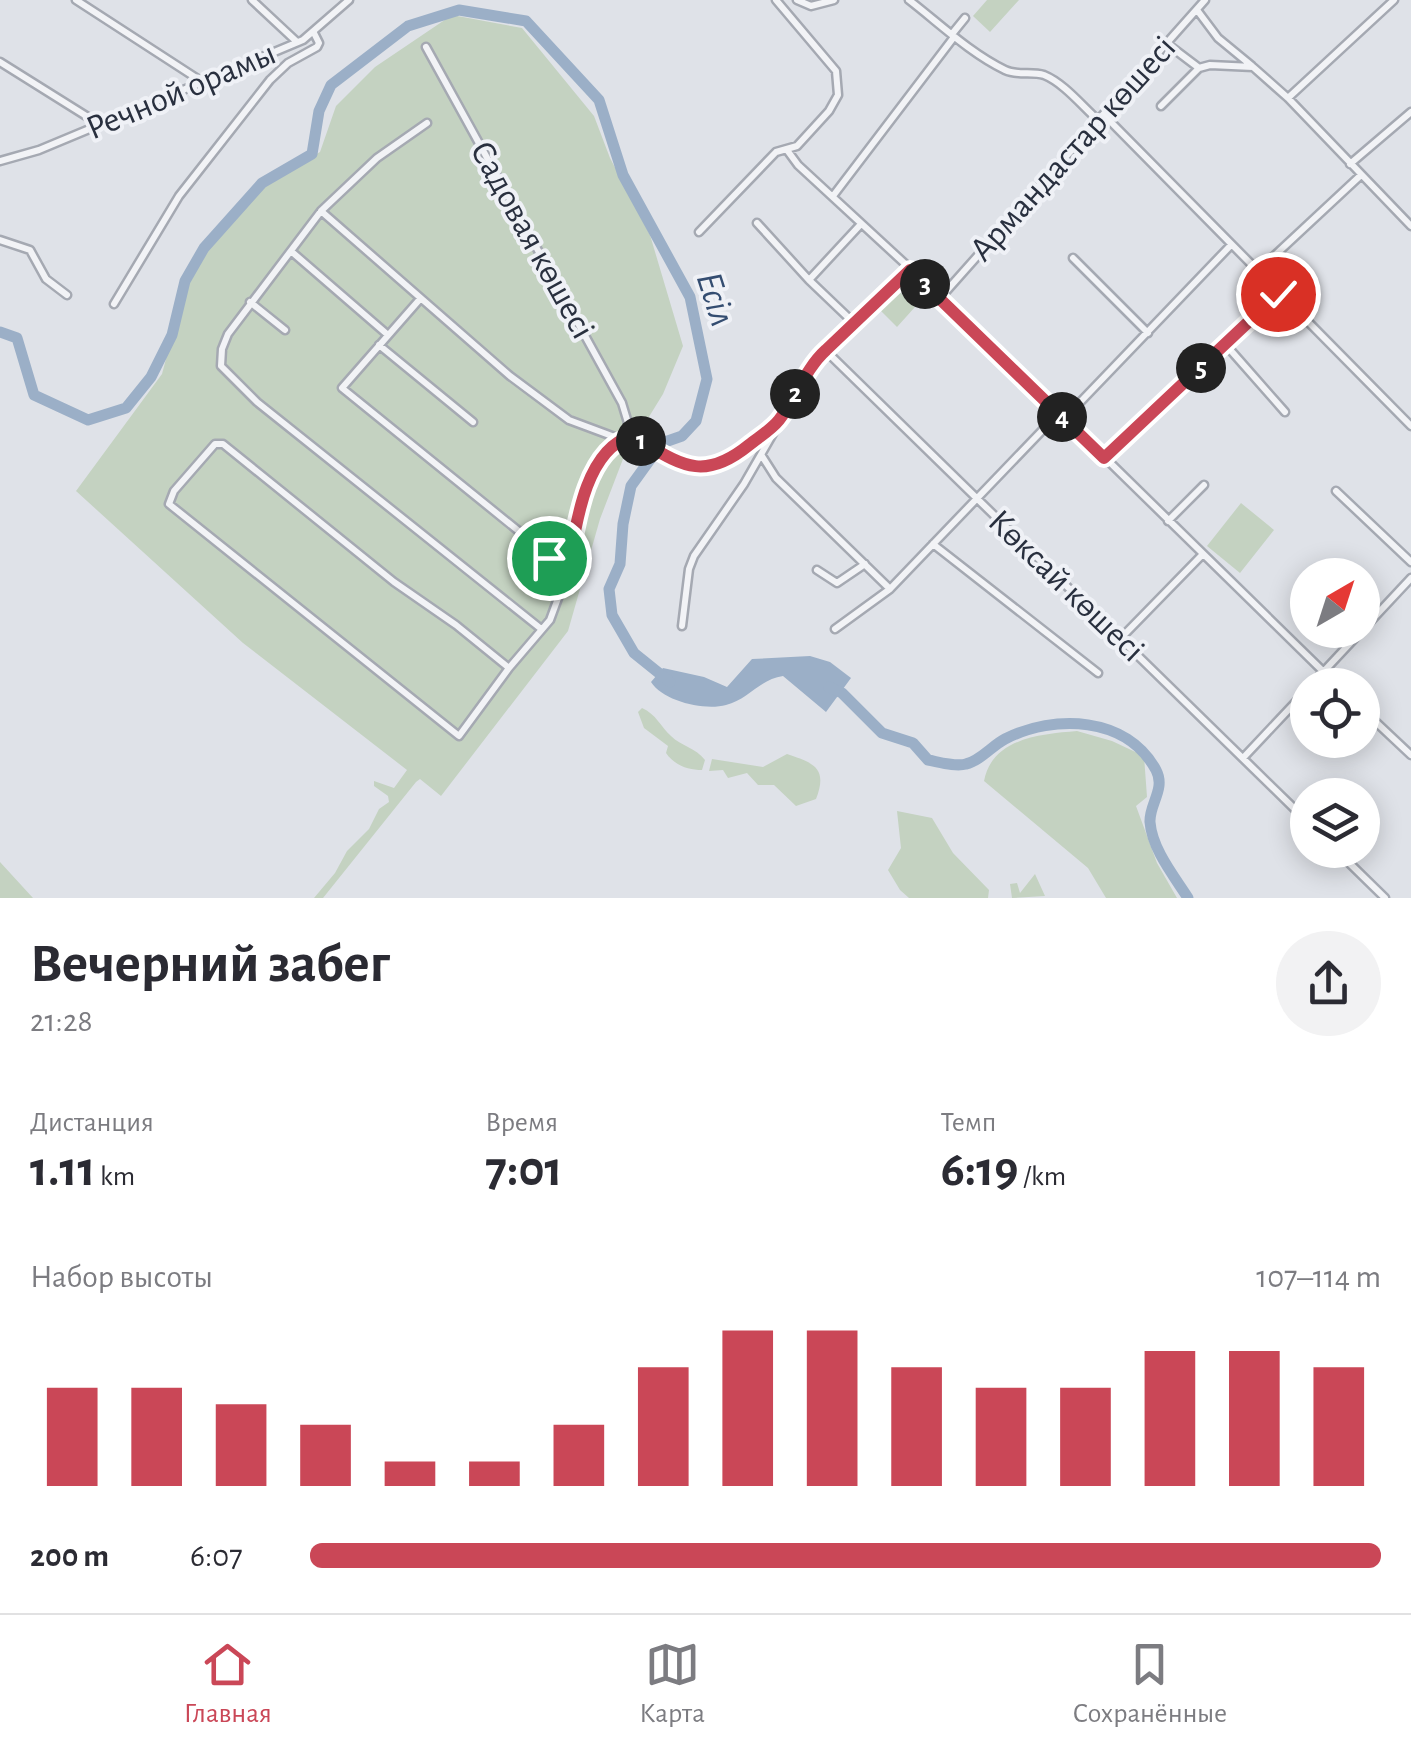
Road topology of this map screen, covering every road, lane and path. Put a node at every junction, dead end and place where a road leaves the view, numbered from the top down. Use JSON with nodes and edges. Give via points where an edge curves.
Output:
{"nodes":[{"id":1,"x":76,"y":0,"type":"edge"},
{"id":2,"x":252,"y":0,"type":"edge"},
{"id":3,"x":349,"y":0,"type":"edge"},
{"id":4,"x":776,"y":0,"type":"edge"},
{"id":5,"x":797,"y":0,"type":"edge"},
{"id":6,"x":834,"y":0,"type":"edge"},
{"id":7,"x":909,"y":0,"type":"edge"},
{"id":8,"x":1205,"y":0,"type":"edge"},
{"id":9,"x":1394,"y":0,"type":"edge"},
{"id":10,"x":1197,"y":10,"type":"junction"},
{"id":11,"x":964,"y":18,"type":"dead end"},
{"id":12,"x":314,"y":33,"type":"junction"},
{"id":13,"x":953,"y":35,"type":"junction"},
{"id":14,"x":298,"y":42,"type":"junction"},
{"id":15,"x":1166,"y":43,"type":"junction"},
{"id":16,"x":426,"y":47,"type":"dead end"},
{"id":17,"x":0,"y":62,"type":"edge"},
{"id":18,"x":1253,"y":67,"type":"junction"},
{"id":19,"x":1199,"y":68,"type":"junction"},
{"id":20,"x":204,"y":82,"type":"junction"},
{"id":21,"x":1288,"y":98,"type":"junction"},
{"id":22,"x":1160,"y":106,"type":"dead end"},
{"id":23,"x":1411,"y":112,"type":"edge"},
{"id":24,"x":1102,"y":118,"type":"junction"},
{"id":25,"x":427,"y":123,"type":"dead end"},
{"id":26,"x":100,"y":125,"type":"junction"},
{"id":27,"x":787,"y":150,"type":"junction"},
{"id":28,"x":0,"y":161,"type":"edge"},
{"id":29,"x":1350,"y":164,"type":"junction"},
{"id":30,"x":1360,"y":175,"type":"junction"},
{"id":31,"x":833,"y":196,"type":"junction"},
{"id":32,"x":1411,"y":206,"type":"edge"},
{"id":33,"x":322,"y":211,"type":"junction"},
{"id":34,"x":1401,"y":216,"type":"junction"},
{"id":35,"x":757,"y":222,"type":"dead end"},
{"id":36,"x":861,"y":224,"type":"junction"},
{"id":37,"x":1411,"y":226,"type":"edge"},
{"id":38,"x":699,"y":232,"type":"dead end"},
{"id":39,"x":0,"y":240,"type":"edge"},
{"id":40,"x":1231,"y":245,"type":"junction"},
{"id":41,"x":292,"y":252,"type":"junction"},
{"id":42,"x":1073,"y":258,"type":"dead end"},
{"id":43,"x":910,"y":270,"type":"junction"},
{"id":44,"x":1258,"y":271,"type":"junction"},
{"id":45,"x":809,"y":280,"type":"junction"},
{"id":46,"x":1278,"y":294,"type":"junction"},
{"id":47,"x":68,"y":295,"type":"dead end"},
{"id":48,"x":941,"y":298,"type":"junction"},
{"id":49,"x":420,"y":299,"type":"junction"},
{"id":50,"x":250,"y":302,"type":"junction"},
{"id":51,"x":114,"y":304,"type":"dead end"},
{"id":52,"x":855,"y":324,"type":"junction"},
{"id":53,"x":285,"y":330,"type":"dead end"},
{"id":54,"x":1148,"y":333,"type":"junction"},
{"id":55,"x":388,"y":335,"type":"junction"},
{"id":56,"x":379,"y":345,"type":"junction"},
{"id":57,"x":1226,"y":345,"type":"junction"},
{"id":58,"x":825,"y":350,"type":"junction"},
{"id":59,"x":1285,"y":412,"type":"dead end"},
{"id":60,"x":1061,"y":416,"type":"junction"},
{"id":61,"x":473,"y":422,"type":"dead end"},
{"id":62,"x":778,"y":422,"type":"junction"},
{"id":63,"x":1411,"y":426,"type":"edge"},
{"id":64,"x":632,"y":436,"type":"junction"},
{"id":65,"x":620,"y":439,"type":"junction"},
{"id":66,"x":762,"y":455,"type":"junction"},
{"id":67,"x":1104,"y":458,"type":"junction"},
{"id":68,"x":1204,"y":485,"type":"dead end"},
{"id":69,"x":1336,"y":490,"type":"dead end"},
{"id":70,"x":975,"y":498,"type":"junction"},
{"id":71,"x":1168,"y":520,"type":"junction"},
{"id":72,"x":934,"y":544,"type":"junction"},
{"id":73,"x":1203,"y":554,"type":"junction"},
{"id":74,"x":1411,"y":562,"type":"edge"},
{"id":75,"x":864,"y":564,"type":"junction"},
{"id":76,"x":817,"y":570,"type":"dead end"},
{"id":77,"x":568,"y":571,"type":"junction"},
{"id":78,"x":1411,"y":578,"type":"edge"},
{"id":79,"x":890,"y":588,"type":"junction"},
{"id":80,"x":682,"y":626,"type":"dead end"},
{"id":81,"x":540,"y":628,"type":"junction"},
{"id":82,"x":835,"y":629,"type":"dead end"},
{"id":83,"x":1121,"y":638,"type":"junction"},
{"id":84,"x":509,"y":668,"type":"junction"},
{"id":85,"x":1320,"y":668,"type":"edge"},
{"id":86,"x":1328,"y":668,"type":"edge"},
{"id":87,"x":1098,"y":674,"type":"dead end"},
{"id":88,"x":1290,"y":707,"type":"edge"},
{"id":89,"x":1380,"y":726,"type":"edge"},
{"id":90,"x":1411,"y":755,"type":"edge"},
{"id":91,"x":1243,"y":758,"type":"junction"},
{"id":92,"x":1290,"y":804,"type":"edge"},
{"id":93,"x":1354,"y":868,"type":"edge"},
{"id":94,"x":1385,"y":898,"type":"edge"}],
"edges":[{"from":1,"to":20,"type":"street"},
{"from":2,"to":14,"type":"street"},
{"from":3,"to":12,"type":"street","name":"Речной орамы"},
{"from":4,"to":27,"type":"street","via":[[839,76],[829,110]]},
{"from":5,"to":6,"type":"street","via":[[811,6]]},
{"from":7,"to":13,"type":"street"},
{"from":8,"to":10,"type":"street","name":"Армандастар көшесі"},
{"from":9,"to":21,"type":"street"},
{"from":10,"to":15,"type":"street","name":"Армандастар көшесі"},
{"from":10,"to":18,"type":"street"},
{"from":11,"to":13,"type":"street"},
{"from":12,"to":14,"type":"street","name":"Речной орамы"},
{"from":12,"to":51,"type":"street","via":[[316,47],[274,75],[179,196]]},
{"from":13,"to":24,"type":"street","via":[[1006,70],[1051,79]]},
{"from":13,"to":31,"type":"street"},
{"from":14,"to":20,"type":"street","name":"Речной орамы"},
{"from":15,"to":19,"type":"street"},
{"from":15,"to":24,"type":"street","name":"Армандастар көшесі"},
{"from":16,"to":64,"type":"street","name":"Садовая көшесі","via":[[622,403]]},
{"from":17,"to":26,"type":"street"},
{"from":18,"to":19,"type":"street"},
{"from":18,"to":21,"type":"street"},
{"from":19,"to":22,"type":"street"},
{"from":20,"to":26,"type":"street","name":"Речной орамы"},
{"from":21,"to":29,"type":"street"},
{"from":23,"to":29,"type":"street"},
{"from":24,"to":40,"type":"street"},
{"from":24,"to":48,"type":"street","name":"Армандастар көшесі"},
{"from":25,"to":33,"type":"street"},
{"from":26,"to":28,"type":"street","name":"Речной орамы"},
{"from":27,"to":31,"type":"street"},
{"from":27,"to":38,"type":"street","via":[[776,152]]},
{"from":29,"to":30,"type":"street"},
{"from":30,"to":34,"type":"street"},
{"from":30,"to":44,"type":"street"},
{"from":31,"to":36,"type":"street"},
{"from":32,"to":34,"type":"street"},
{"from":33,"to":41,"type":"street"},
{"from":33,"to":49,"type":"street"},
{"from":34,"to":37,"type":"street"},
{"from":35,"to":45,"type":"street"},
{"from":36,"to":43,"type":"street"},
{"from":36,"to":45,"type":"street"},
{"from":39,"to":47,"type":"street","via":[[30,250],[46,278]]},
{"from":40,"to":44,"type":"street"},
{"from":40,"to":54,"type":"street"},
{"from":41,"to":50,"type":"street"},
{"from":41,"to":55,"type":"street"},
{"from":42,"to":54,"type":"street"},
{"from":43,"to":48,"type":"street"},
{"from":43,"to":52,"type":"street"},
{"from":44,"to":46,"type":"street"},
{"from":45,"to":52,"type":"street"},
{"from":46,"to":57,"type":"street"},
{"from":46,"to":63,"type":"street"},
{"from":48,"to":60,"type":"street"},
{"from":49,"to":55,"type":"street"},
{"from":49,"to":65,"type":"street","via":[[569,420]]},
{"from":50,"to":53,"type":"street"},
{"from":50,"to":81,"type":"street","via":[[222,349],[221,366],[233,381]]},
{"from":52,"to":58,"type":"street"},
{"from":54,"to":60,"type":"street"},
{"from":55,"to":56,"type":"street"},
{"from":56,"to":61,"type":"street"},
{"from":56,"to":77,"type":"street","via":[[342,388]]},
{"from":57,"to":59,"type":"street"},
{"from":57,"to":67,"type":"street"},
{"from":58,"to":62,"type":"street"},
{"from":58,"to":70,"type":"street","name":"Көксай көшесі"},
{"from":60,"to":67,"type":"street"},
{"from":60,"to":70,"type":"street"},
{"from":62,"to":64,"type":"street","via":[[716,467],[668,457]]},
{"from":62,"to":66,"type":"street"},
{"from":64,"to":65,"type":"street"},
{"from":65,"to":77,"type":"street","via":[[585,489]]},
{"from":66,"to":75,"type":"street","via":[[776,478]]},
{"from":66,"to":80,"type":"street","via":[[694,556]]},
{"from":67,"to":71,"type":"street"},
{"from":68,"to":71,"type":"street"},
{"from":69,"to":74,"type":"street"},
{"from":70,"to":72,"type":"street"},
{"from":70,"to":83,"type":"street","name":"Көксай көшесі"},
{"from":71,"to":73,"type":"street"},
{"from":72,"to":79,"type":"street"},
{"from":72,"to":87,"type":"street"},
{"from":73,"to":83,"type":"street"},
{"from":73,"to":85,"type":"street"},
{"from":75,"to":76,"type":"street","via":[[837,583]]},
{"from":75,"to":79,"type":"street"},
{"from":77,"to":81,"type":"street","via":[[550,620]]},
{"from":78,"to":86,"type":"street"},
{"from":79,"to":82,"type":"street"},
{"from":81,"to":84,"type":"street"},
{"from":83,"to":91,"type":"street","name":"Көксай көшесі"},
{"from":84,"to":84,"type":"street","via":[[223,444],[204,455],[174,491],[169,504],[459,736]]},
{"from":88,"to":91,"type":"street"},
{"from":89,"to":90,"type":"street"},
{"from":91,"to":92,"type":"street","name":"Көксай көшесі"},
{"from":93,"to":94,"type":"street"}]}
